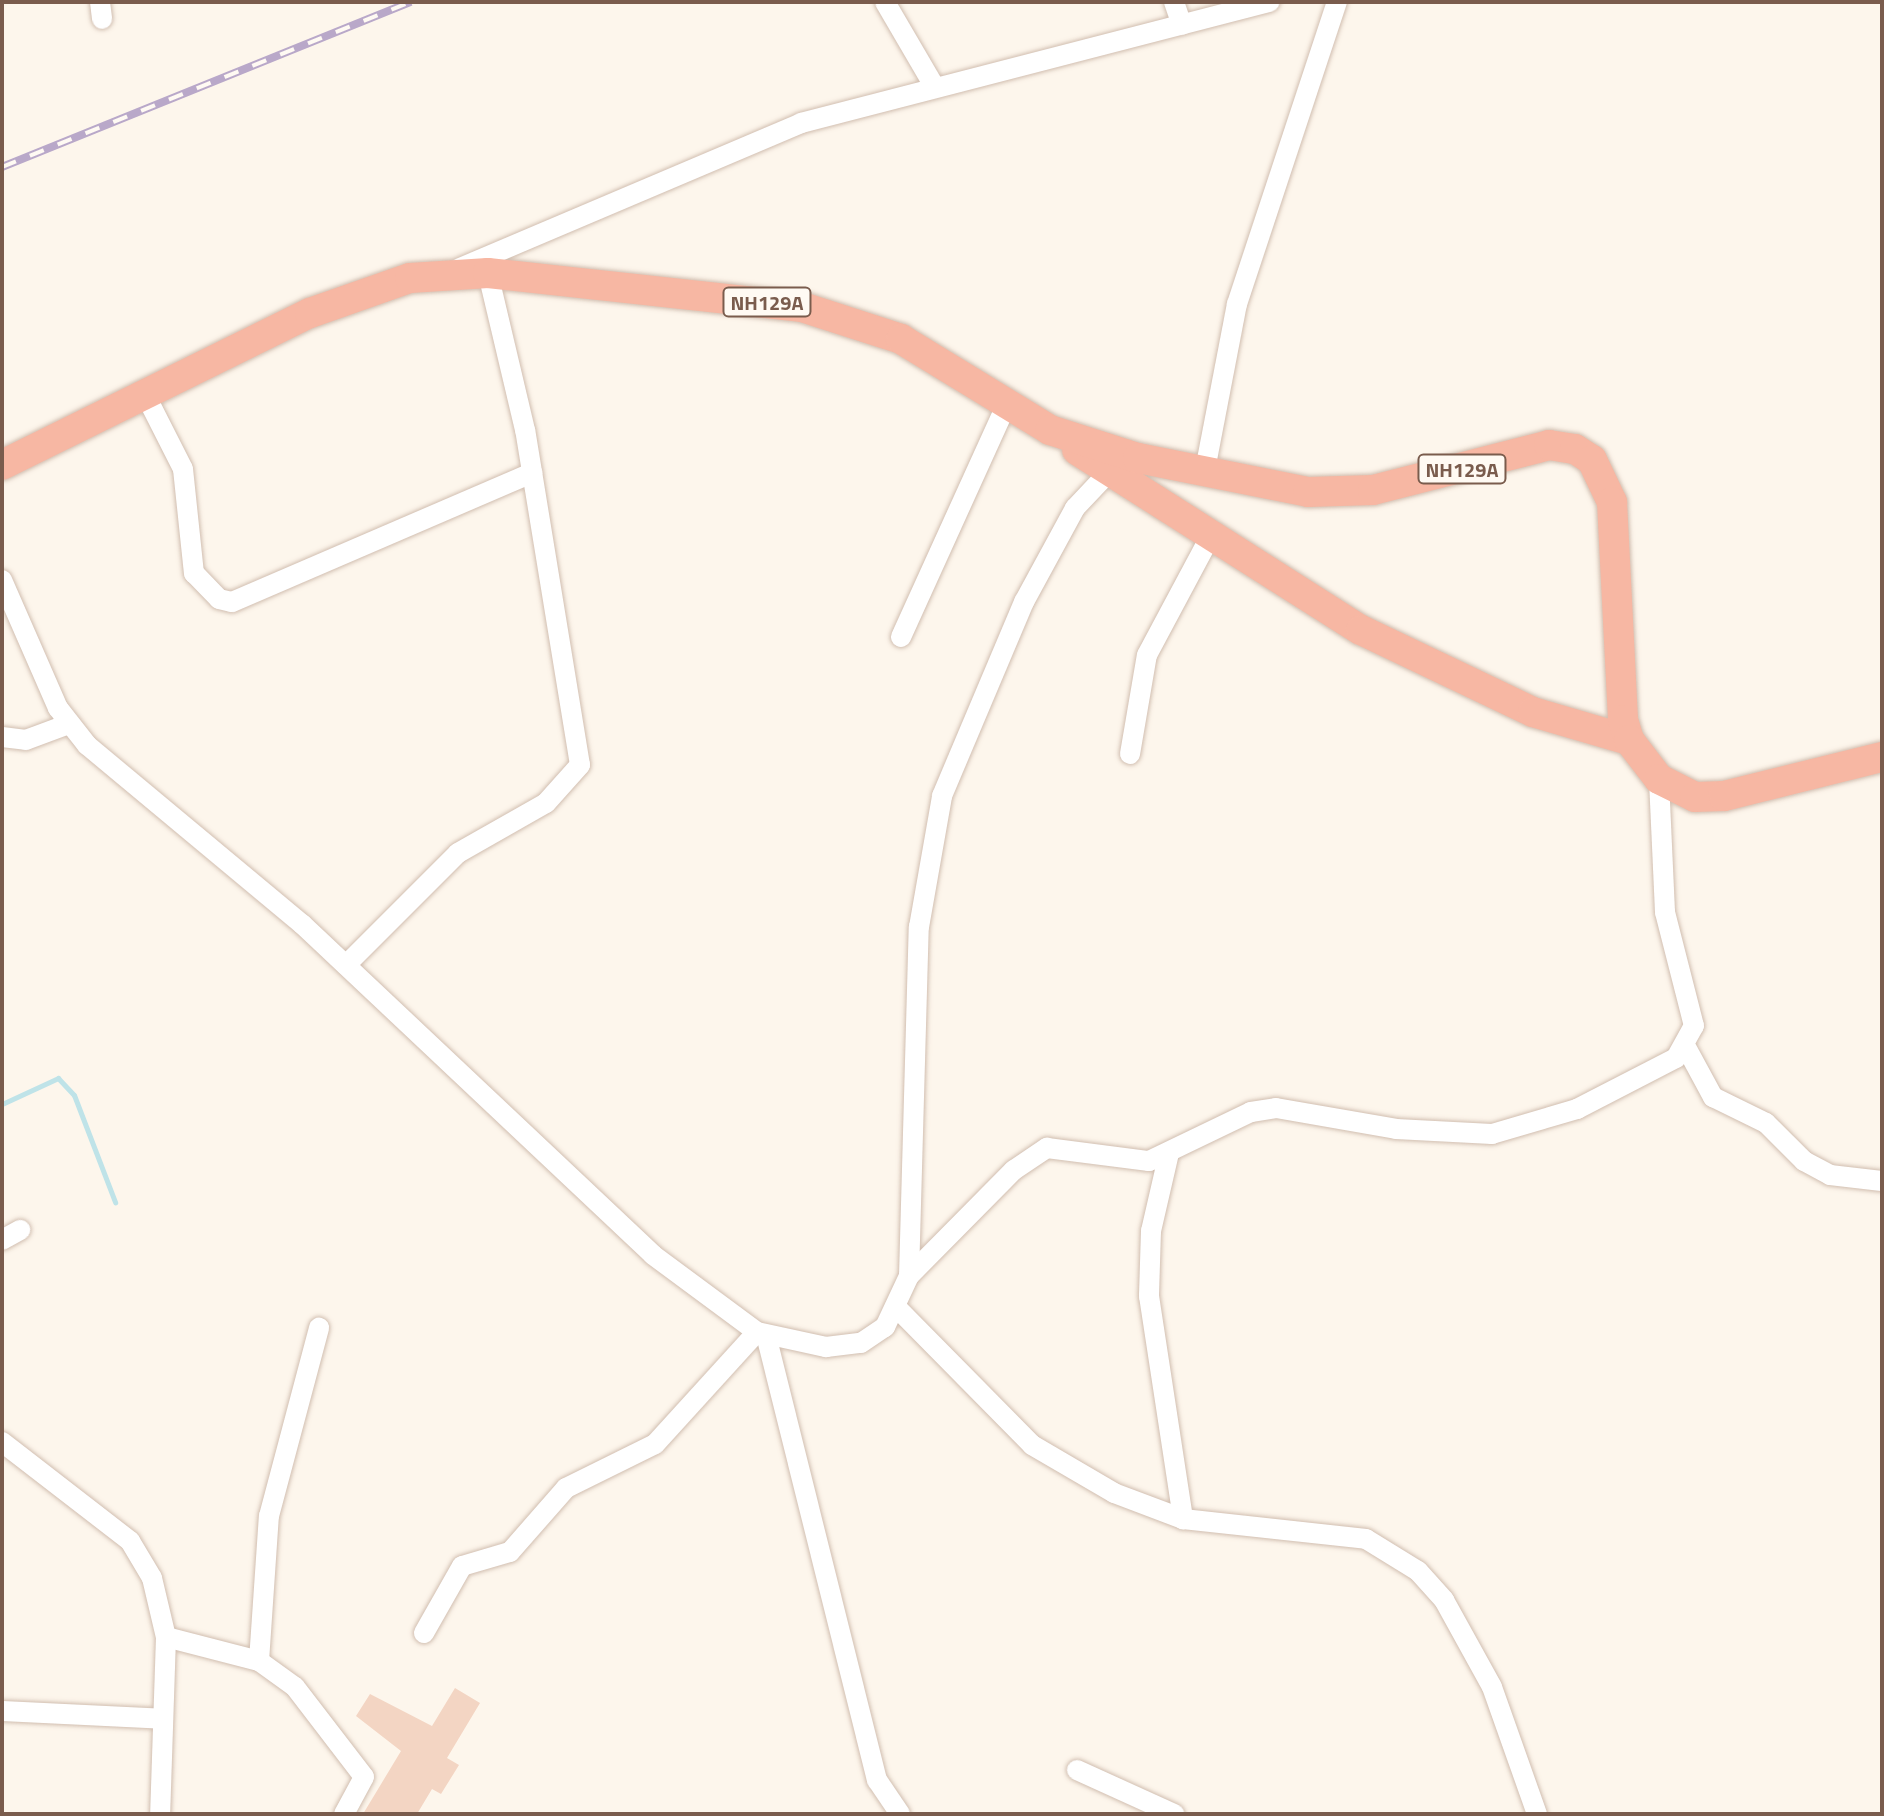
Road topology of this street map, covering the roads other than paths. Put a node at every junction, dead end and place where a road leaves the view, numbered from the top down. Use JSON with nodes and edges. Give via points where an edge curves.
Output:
{"nodes":[{"id":1,"x":885,"y":2,"type":"edge"},
{"id":2,"x":1174,"y":2,"type":"edge"},
{"id":3,"x":1270,"y":2,"type":"edge"},
{"id":4,"x":1337,"y":2,"type":"edge"},
{"id":5,"x":1182,"y":25,"type":"junction"},
{"id":6,"x":934,"y":86,"type":"junction"},
{"id":7,"x":455,"y":270,"type":"junction"},
{"id":8,"x":488,"y":273,"type":"junction"},
{"id":9,"x":144,"y":392,"type":"junction"},
{"id":10,"x":1006,"y":405,"type":"junction"},
{"id":11,"x":1050,"y":430,"type":"junction"},
{"id":12,"x":2,"y":465,"type":"edge"},
{"id":13,"x":1205,"y":470,"type":"junction"},
{"id":14,"x":1109,"y":472,"type":"junction"},
{"id":15,"x":532,"y":473,"type":"junction"},
{"id":16,"x":1209,"y":539,"type":"junction"},
{"id":17,"x":2,"y":580,"type":"edge"},
{"id":18,"x":901,"y":637,"type":"dead end"},
{"id":19,"x":69,"y":724,"type":"junction"},
{"id":20,"x":2,"y":737,"type":"edge"},
{"id":21,"x":1629,"y":740,"type":"junction"},
{"id":22,"x":1130,"y":754,"type":"dead end"},
{"id":23,"x":1882,"y":757,"type":"edge"},
{"id":24,"x":1659,"y":779,"type":"junction"},
{"id":25,"x":346,"y":965,"type":"junction"},
{"id":26,"x":1687,"y":1049,"type":"junction"},
{"id":27,"x":1169,"y":1153,"type":"junction"},
{"id":28,"x":1882,"y":1181,"type":"edge"},
{"id":29,"x":909,"y":1276,"type":"junction"},
{"id":30,"x":899,"y":1310,"type":"junction"},
{"id":31,"x":319,"y":1328,"type":"dead end"},
{"id":32,"x":761,"y":1334,"type":"junction"},
{"id":33,"x":4,"y":1445,"type":"edge"},
{"id":34,"x":1183,"y":1519,"type":"junction"},
{"id":35,"x":424,"y":1633,"type":"dead end"},
{"id":36,"x":166,"y":1637,"type":"junction"},
{"id":37,"x":259,"y":1661,"type":"junction"},
{"id":38,"x":2,"y":1711,"type":"edge"},
{"id":39,"x":163,"y":1719,"type":"junction"},
{"id":40,"x":1077,"y":1770,"type":"dead end"},
{"id":41,"x":160,"y":1814,"type":"edge"},
{"id":42,"x":344,"y":1814,"type":"edge"},
{"id":43,"x":900,"y":1814,"type":"edge"},
{"id":44,"x":1174,"y":1814,"type":"edge"},
{"id":45,"x":1537,"y":1814,"type":"edge"}],
"edges":[{"from":1,"to":6,"type":"street"},
{"from":2,"to":5,"type":"street"},
{"from":3,"to":5,"type":"street"},
{"from":4,"to":13,"type":"street","via":[[1237,304]]},
{"from":5,"to":6,"type":"street"},
{"from":6,"to":7,"type":"street","via":[[723,152]]},
{"from":7,"to":8,"type":"highway","number":"NH129A"},
{"from":7,"to":9,"type":"highway","number":"NH129A","via":[[368,289]]},
{"from":8,"to":10,"type":"highway","number":"NH129A","via":[[838,314],[901,339]]},
{"from":8,"to":15,"type":"street"},
{"from":9,"to":12,"type":"highway","number":"NH129A"},
{"from":9,"to":15,"type":"street","via":[[183,469],[194,573],[219,599],[232,602]]},
{"from":10,"to":11,"type":"highway","number":"NH129A"},
{"from":10,"to":18,"type":"street"},
{"from":11,"to":13,"type":"highway","number":"NH129A"},
{"from":11,"to":14,"type":"highway","number":"NH129A"},
{"from":13,"to":21,"type":"highway","number":"NH129A","via":[[1340,494],[1408,484],[1549,445],[1584,454],[1606,480],[1615,522]]},
{"from":14,"to":16,"type":"highway","number":"NH129A"},
{"from":14,"to":29,"type":"street","via":[[1075,508],[1024,602],[958,750],[929,841],[918,955]]},
{"from":15,"to":25,"type":"street","via":[[580,765],[546,803],[458,853]]},
{"from":16,"to":21,"type":"highway","number":"NH129A","via":[[1361,630],[1533,712]]},
{"from":16,"to":22,"type":"street","via":[[1147,655]]},
{"from":17,"to":19,"type":"street"},
{"from":19,"to":20,"type":"street","via":[[26,740]]},
{"from":19,"to":25,"type":"street"},
{"from":21,"to":24,"type":"highway"},
{"from":23,"to":24,"type":"highway","via":[[1724,796],[1695,797]]},
{"from":24,"to":26,"type":"street","via":[[1665,912],[1694,1026]]},
{"from":25,"to":32,"type":"street","via":[[591,1201]]},
{"from":26,"to":27,"type":"street","via":[[1613,1094],[1516,1129],[1428,1132],[1263,1109]]},
{"from":26,"to":28,"type":"street","via":[[1713,1097],[1766,1123],[1812,1166]]},
{"from":27,"to":29,"type":"street","via":[[1135,1163],[1060,1147],[1037,1152]]},
{"from":27,"to":34,"type":"street","via":[[1151,1231],[1149,1296]]},
{"from":29,"to":30,"type":"street"},
{"from":30,"to":32,"type":"street","via":[[861,1343],[803,1345]]},
{"from":30,"to":34,"type":"street","via":[[1032,1445],[1114,1493]]},
{"from":31,"to":37,"type":"street","via":[[271,1504]]},
{"from":32,"to":35,"type":"street","via":[[655,1444],[566,1488],[510,1552],[462,1566]]},
{"from":32,"to":43,"type":"street","via":[[877,1780]]},
{"from":33,"to":36,"type":"street","via":[[130,1541],[152,1578]]},
{"from":34,"to":45,"type":"street","via":[[1347,1534],[1418,1571],[1444,1600],[1492,1687]]},
{"from":36,"to":37,"type":"street"},
{"from":36,"to":39,"type":"street"},
{"from":37,"to":42,"type":"street","via":[[295,1687],[361,1769],[363,1787]]},
{"from":38,"to":39,"type":"street"},
{"from":39,"to":41,"type":"street"},
{"from":40,"to":44,"type":"street"}]}
